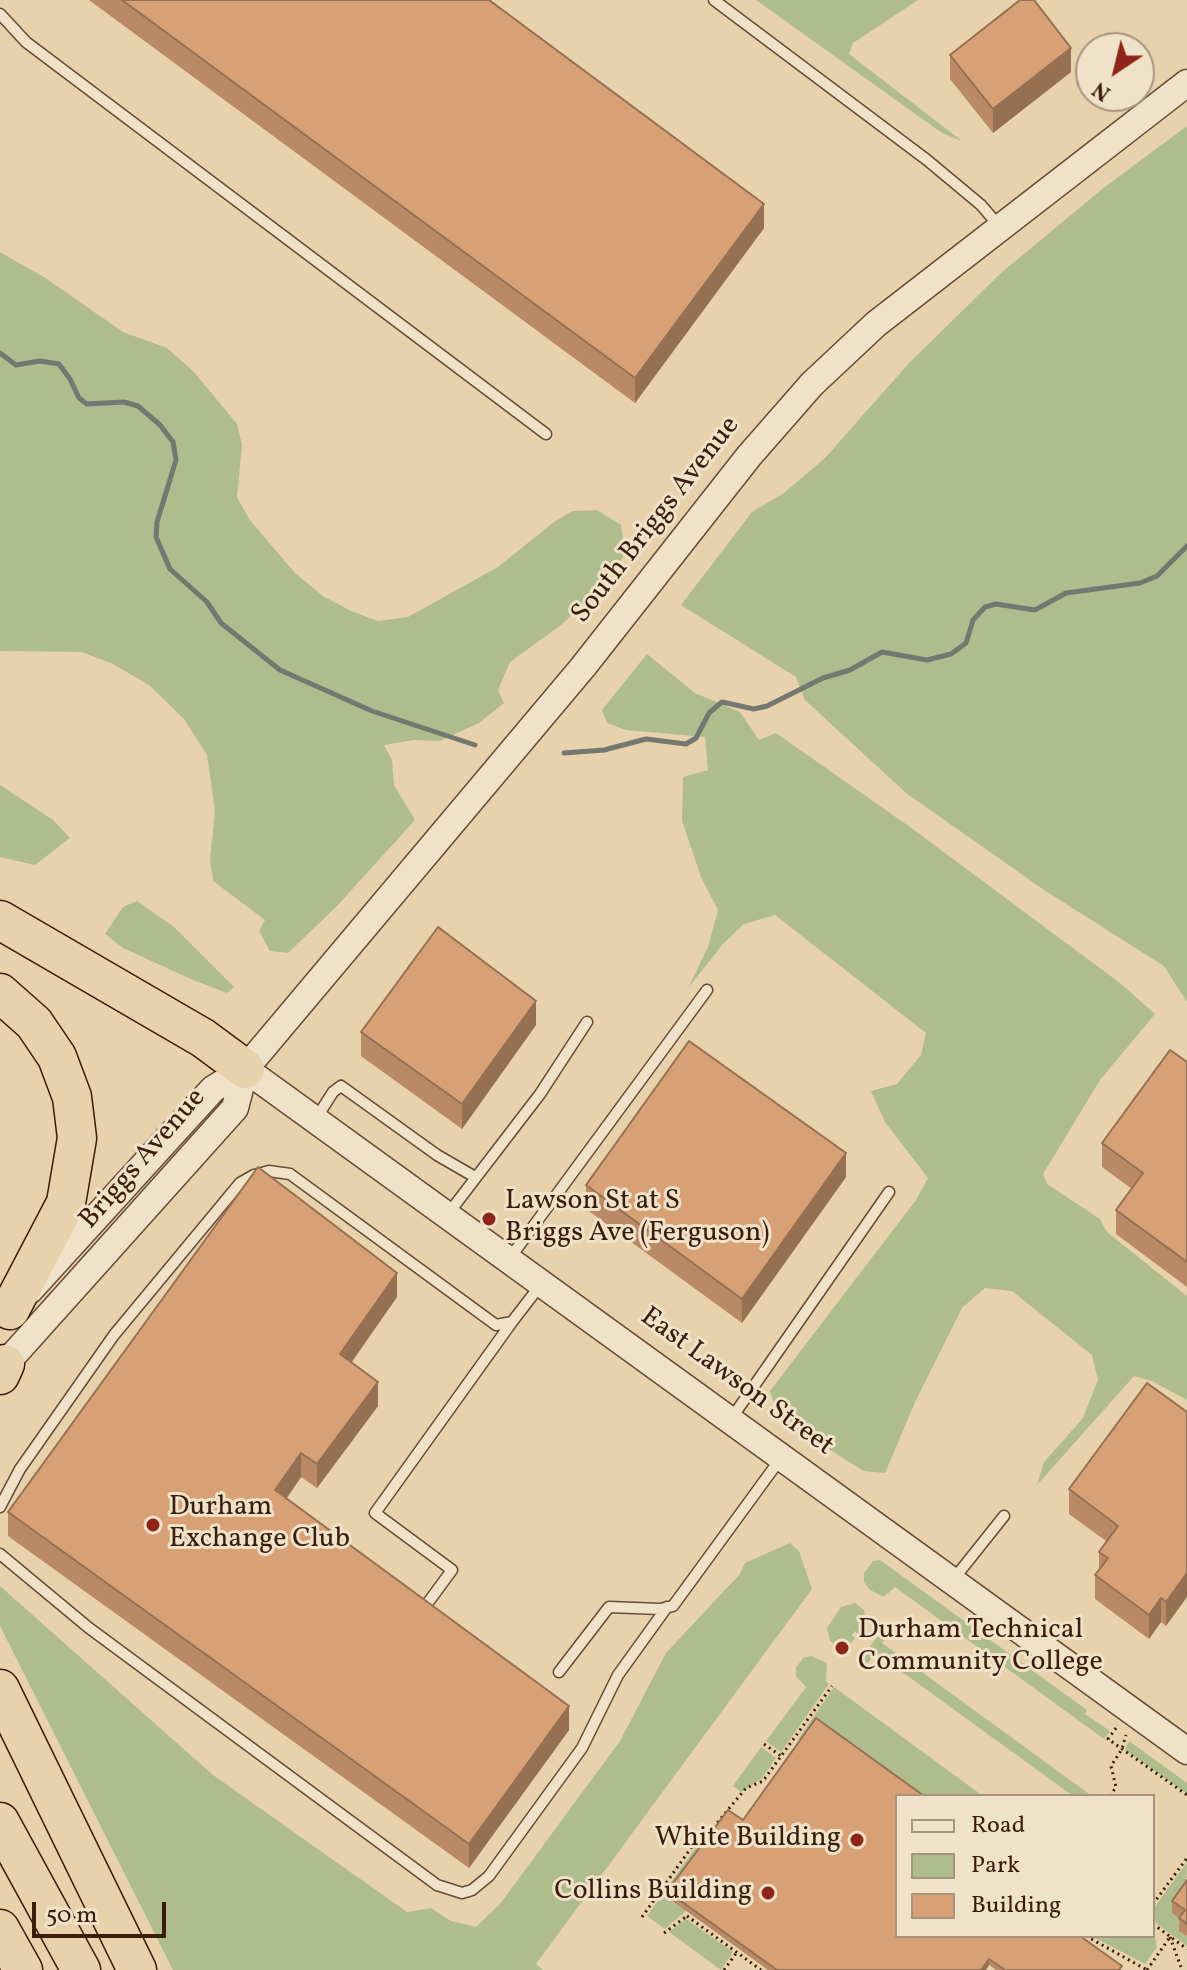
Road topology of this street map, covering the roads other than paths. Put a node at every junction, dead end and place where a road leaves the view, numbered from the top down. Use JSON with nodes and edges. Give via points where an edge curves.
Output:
{"nodes":[{"id":1,"x":714,"y":0,"type":"edge"},
{"id":2,"x":0,"y":14,"type":"edge"},
{"id":3,"x":1187,"y":83,"type":"edge"},
{"id":4,"x":1000,"y":228,"type":"junction"},
{"id":5,"x":546,"y":434,"type":"dead end"},
{"id":6,"x":0,"y":920,"type":"edge"},
{"id":7,"x":707,"y":990,"type":"dead end"},
{"id":8,"x":0,"y":993,"type":"edge"},
{"id":9,"x":587,"y":1022,"type":"dead end"},
{"id":10,"x":245,"y":1069,"type":"junction"},
{"id":11,"x":315,"y":1119,"type":"junction"},
{"id":12,"x":475,"y":1177,"type":"junction"},
{"id":13,"x":889,"y":1192,"type":"dead end"},
{"id":14,"x":448,"y":1214,"type":"junction"},
{"id":15,"x":510,"y":1258,"type":"junction"},
{"id":16,"x":543,"y":1282,"type":"junction"},
{"id":17,"x":5,"y":1316,"type":"edge"},
{"id":18,"x":512,"y":1322,"type":"junction"},
{"id":19,"x":2,"y":1370,"type":"edge"},
{"id":20,"x":731,"y":1419,"type":"junction"},
{"id":21,"x":782,"y":1456,"type":"junction"},
{"id":22,"x":0,"y":1507,"type":"edge"},
{"id":23,"x":1004,"y":1516,"type":"dead end"},
{"id":24,"x":0,"y":1554,"type":"edge"},
{"id":25,"x":952,"y":1582,"type":"junction"},
{"id":26,"x":427,"y":1604,"type":"edge"},
{"id":27,"x":667,"y":1607,"type":"junction"},
{"id":28,"x":559,"y":1672,"type":"dead end"},
{"id":29,"x":0,"y":1689,"type":"edge"},
{"id":30,"x":1187,"y":1751,"type":"edge"},
{"id":31,"x":0,"y":1822,"type":"edge"},
{"id":32,"x":0,"y":1929,"type":"edge"},
{"id":33,"x":23,"y":1970,"type":"edge"},
{"id":34,"x":81,"y":1970,"type":"edge"},
{"id":35,"x":137,"y":1970,"type":"edge"}],
"edges":[{"from":1,"to":4,"type":"lane","via":[[927,160]]},
{"from":2,"to":5,"type":"lane","via":[[26,42]]},
{"from":3,"to":4,"type":"street","name":"South Briggs Avenue"},
{"from":4,"to":10,"type":"street","name":"South Briggs Avenue","via":[[876,324],[780,419],[583,667]]},
{"from":6,"to":10,"type":"highway","via":[[203,1038]]},
{"from":7,"to":15,"type":"lane"},
{"from":8,"to":17,"type":"highway","via":[[34,1023],[57,1057],[72,1097],[77,1138],[66,1203]]},
{"from":9,"to":12,"type":"lane","via":[[540,1094]]},
{"from":10,"to":11,"type":"street","name":"East Lawson Street"},
{"from":10,"to":17,"type":"street","name":"Briggs Avenue","via":[[213,1089]]},
{"from":10,"to":19,"type":"street","name":"Briggs Avenue","via":[[235,1108]]},
{"from":11,"to":12,"type":"lane","via":[[341,1086]]},
{"from":11,"to":14,"type":"street","name":"East Lawson Street"},
{"from":12,"to":14,"type":"lane"},
{"from":13,"to":20,"type":"lane"},
{"from":14,"to":15,"type":"street","name":"East Lawson Street"},
{"from":15,"to":16,"type":"street","name":"East Lawson Street"},
{"from":16,"to":18,"type":"lane"},
{"from":16,"to":20,"type":"street","name":"East Lawson Street"},
{"from":18,"to":22,"type":"lane","via":[[496,1325],[482,1317],[290,1174],[269,1171],[240,1183],[114,1335],[20,1469]]},
{"from":18,"to":26,"type":"lane","via":[[375,1513],[452,1570]]},
{"from":20,"to":21,"type":"street","name":"East Lawson Street"},
{"from":21,"to":25,"type":"street","name":"East Lawson Street"},
{"from":21,"to":27,"type":"lane","via":[[673,1606]]},
{"from":23,"to":25,"type":"lane"},
{"from":24,"to":27,"type":"lane","via":[[89,1628],[437,1885],[462,1893],[489,1876],[582,1748],[618,1675]]},
{"from":25,"to":30,"type":"street","name":"East Lawson Street"},
{"from":27,"to":28,"type":"lane","via":[[609,1607]]},
{"from":29,"to":35,"type":"highway"},
{"from":31,"to":34,"type":"highway"},
{"from":32,"to":33,"type":"highway"}]}
